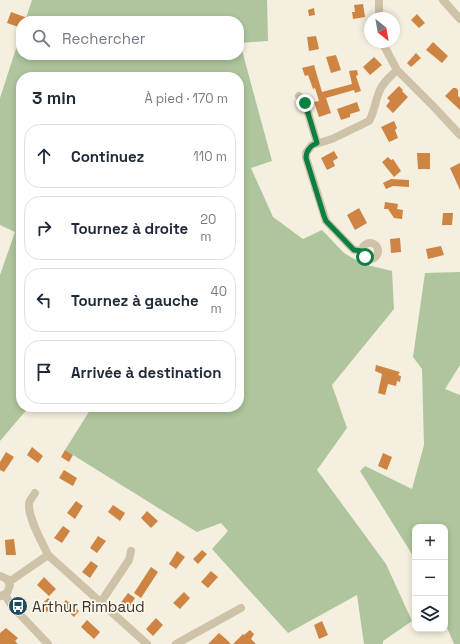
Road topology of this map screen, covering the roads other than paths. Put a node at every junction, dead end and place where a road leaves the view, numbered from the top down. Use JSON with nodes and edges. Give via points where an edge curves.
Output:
{"nodes":[{"id":1,"x":379,"y":0,"type":"edge"},
{"id":2,"x":443,"y":0,"type":"edge"},
{"id":3,"x":379,"y":12,"type":"edge"},
{"id":4,"x":460,"y":19,"type":"edge"},
{"id":5,"x":385,"y":48,"type":"edge"},
{"id":6,"x":397,"y":70,"type":"junction"},
{"id":7,"x":299,"y":96,"type":"dead end"},
{"id":8,"x":460,"y":135,"type":"edge"},
{"id":9,"x":317,"y":143,"type":"junction"},
{"id":10,"x":362,"y":251,"type":"dead end"},
{"id":11,"x":35,"y":493,"type":"dead end"},
{"id":12,"x":131,"y":551,"type":"dead end"},
{"id":13,"x":48,"y":555,"type":"junction"},
{"id":14,"x":0,"y":576,"type":"edge"},
{"id":15,"x":9,"y":582,"type":"junction"},
{"id":16,"x":2,"y":596,"type":"edge"},
{"id":17,"x":101,"y":602,"type":"junction"},
{"id":18,"x":241,"y":608,"type":"dead end"},
{"id":19,"x":48,"y":644,"type":"edge"},
{"id":20,"x":146,"y":644,"type":"edge"},
{"id":21,"x":176,"y":644,"type":"edge"}],
"edges":[{"from":1,"to":3,"type":"street"},
{"from":2,"to":4,"type":"street"},
{"from":5,"to":6,"type":"street"},
{"from":6,"to":8,"type":"street"},
{"from":6,"to":9,"type":"street","via":[[382,84],[369,121],[332,139]]},
{"from":7,"to":9,"type":"street","via":[[305,103]]},
{"from":9,"to":10,"type":"street","via":[[308,149],[306,158],[326,221],[354,250]]},
{"from":11,"to":13,"type":"street","via":[[29,503],[29,509]]},
{"from":12,"to":17,"type":"street","via":[[129,560]]},
{"from":13,"to":15,"type":"street"},
{"from":13,"to":17,"type":"street"},
{"from":14,"to":15,"type":"street"},
{"from":15,"to":16,"type":"street","via":[[10,588]]},
{"from":16,"to":19,"type":"street"},
{"from":17,"to":20,"type":"street"},
{"from":18,"to":21,"type":"street"}]}
